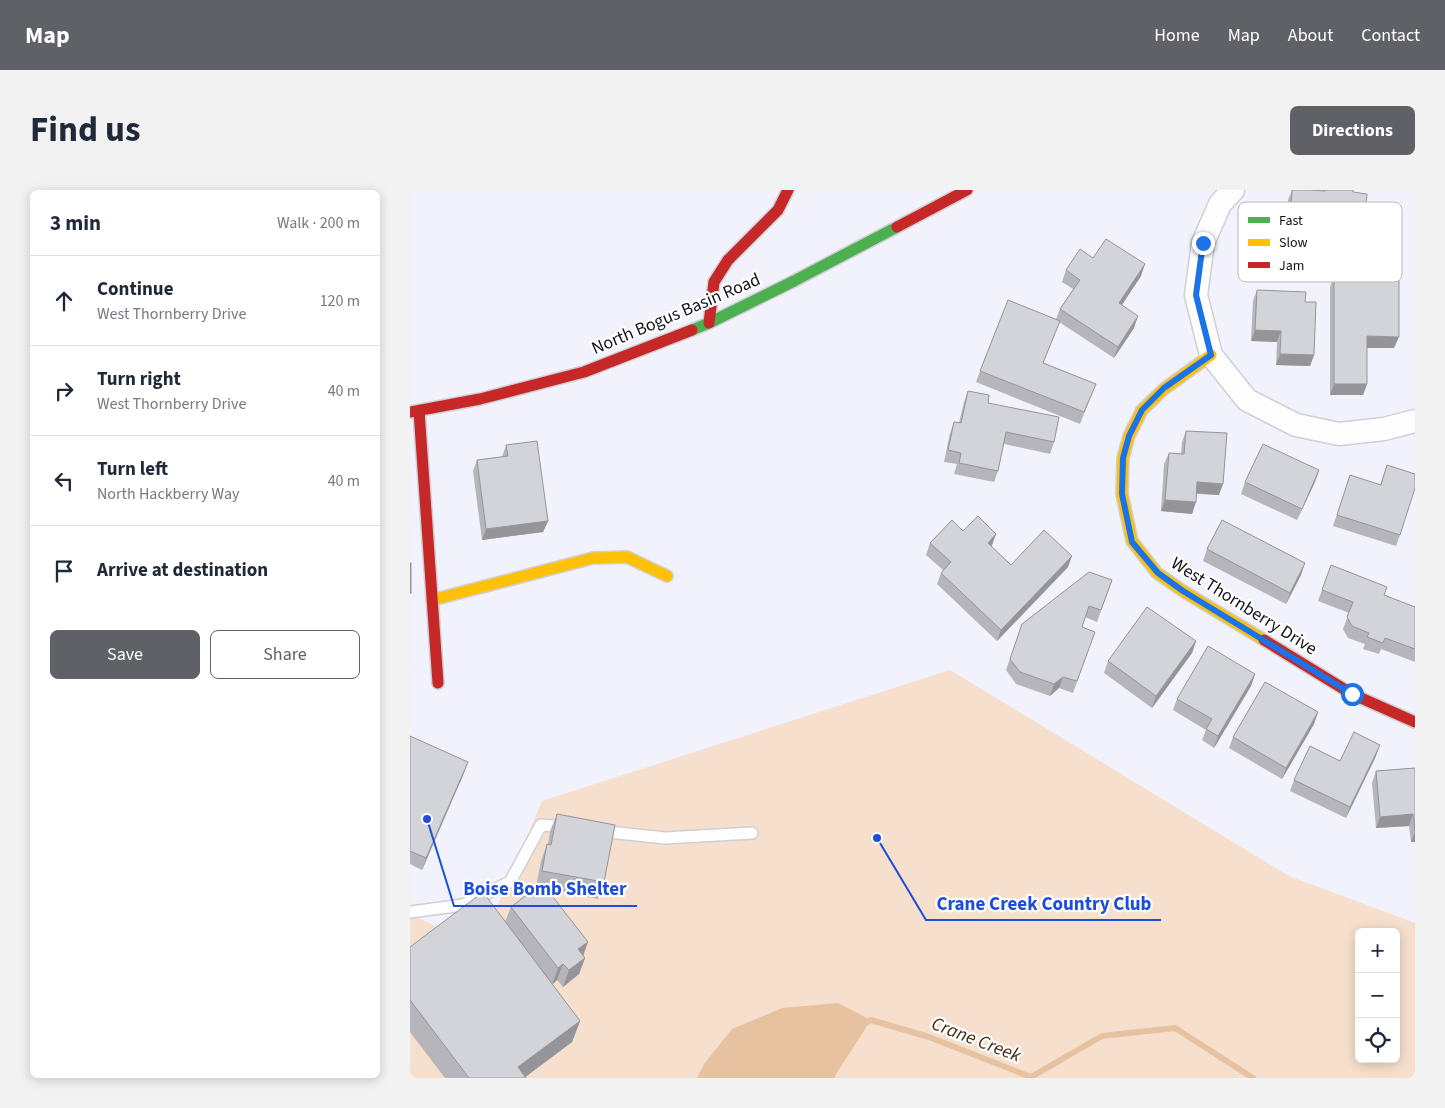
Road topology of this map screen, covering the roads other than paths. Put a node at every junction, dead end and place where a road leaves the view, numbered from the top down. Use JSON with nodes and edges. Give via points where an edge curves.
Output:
{"nodes":[{"id":1,"x":788,"y":190,"type":"edge"},
{"id":2,"x":967,"y":190,"type":"edge"},
{"id":3,"x":1233,"y":190,"type":"edge"},
{"id":4,"x":709,"y":323,"type":"junction"},
{"id":5,"x":1211,"y":355,"type":"junction"},
{"id":6,"x":415,"y":411,"type":"edge"},
{"id":7,"x":1415,"y":421,"type":"edge"},
{"id":8,"x":667,"y":576,"type":"dead end"},
{"id":9,"x":432,"y":600,"type":"junction"},
{"id":10,"x":438,"y":683,"type":"dead end"},
{"id":11,"x":1415,"y":722,"type":"edge"},
{"id":12,"x":752,"y":833,"type":"dead end"},
{"id":13,"x":410,"y":912,"type":"edge"}],
"edges":[{"from":1,"to":4,"type":"street","via":[[778,210],[728,260],[714,282]]},
{"from":2,"to":4,"type":"street","name":"North Bogus Basin Road","via":[[794,282]]},
{"from":3,"to":5,"type":"street","via":[[1220,204],[1203,243],[1196,295]]},
{"from":4,"to":6,"type":"street","name":"North Bogus Basin Road","via":[[584,372],[480,399]]},
{"from":5,"to":7,"type":"street","via":[[1247,400],[1296,425],[1339,434],[1384,430]]},
{"from":5,"to":11,"type":"street","name":"West Thornberry Drive","via":[[1164,388],[1142,410],[1129,436],[1123,458],[1122,494],[1132,542],[1158,573],[1183,591],[1352,694]]},
{"from":6,"to":9,"type":"street"},
{"from":8,"to":9,"type":"street","via":[[627,557],[593,558]]},
{"from":9,"to":10,"type":"street"},
{"from":12,"to":13,"type":"lane","via":[[665,838],[542,825],[510,882],[463,905]]}]}
